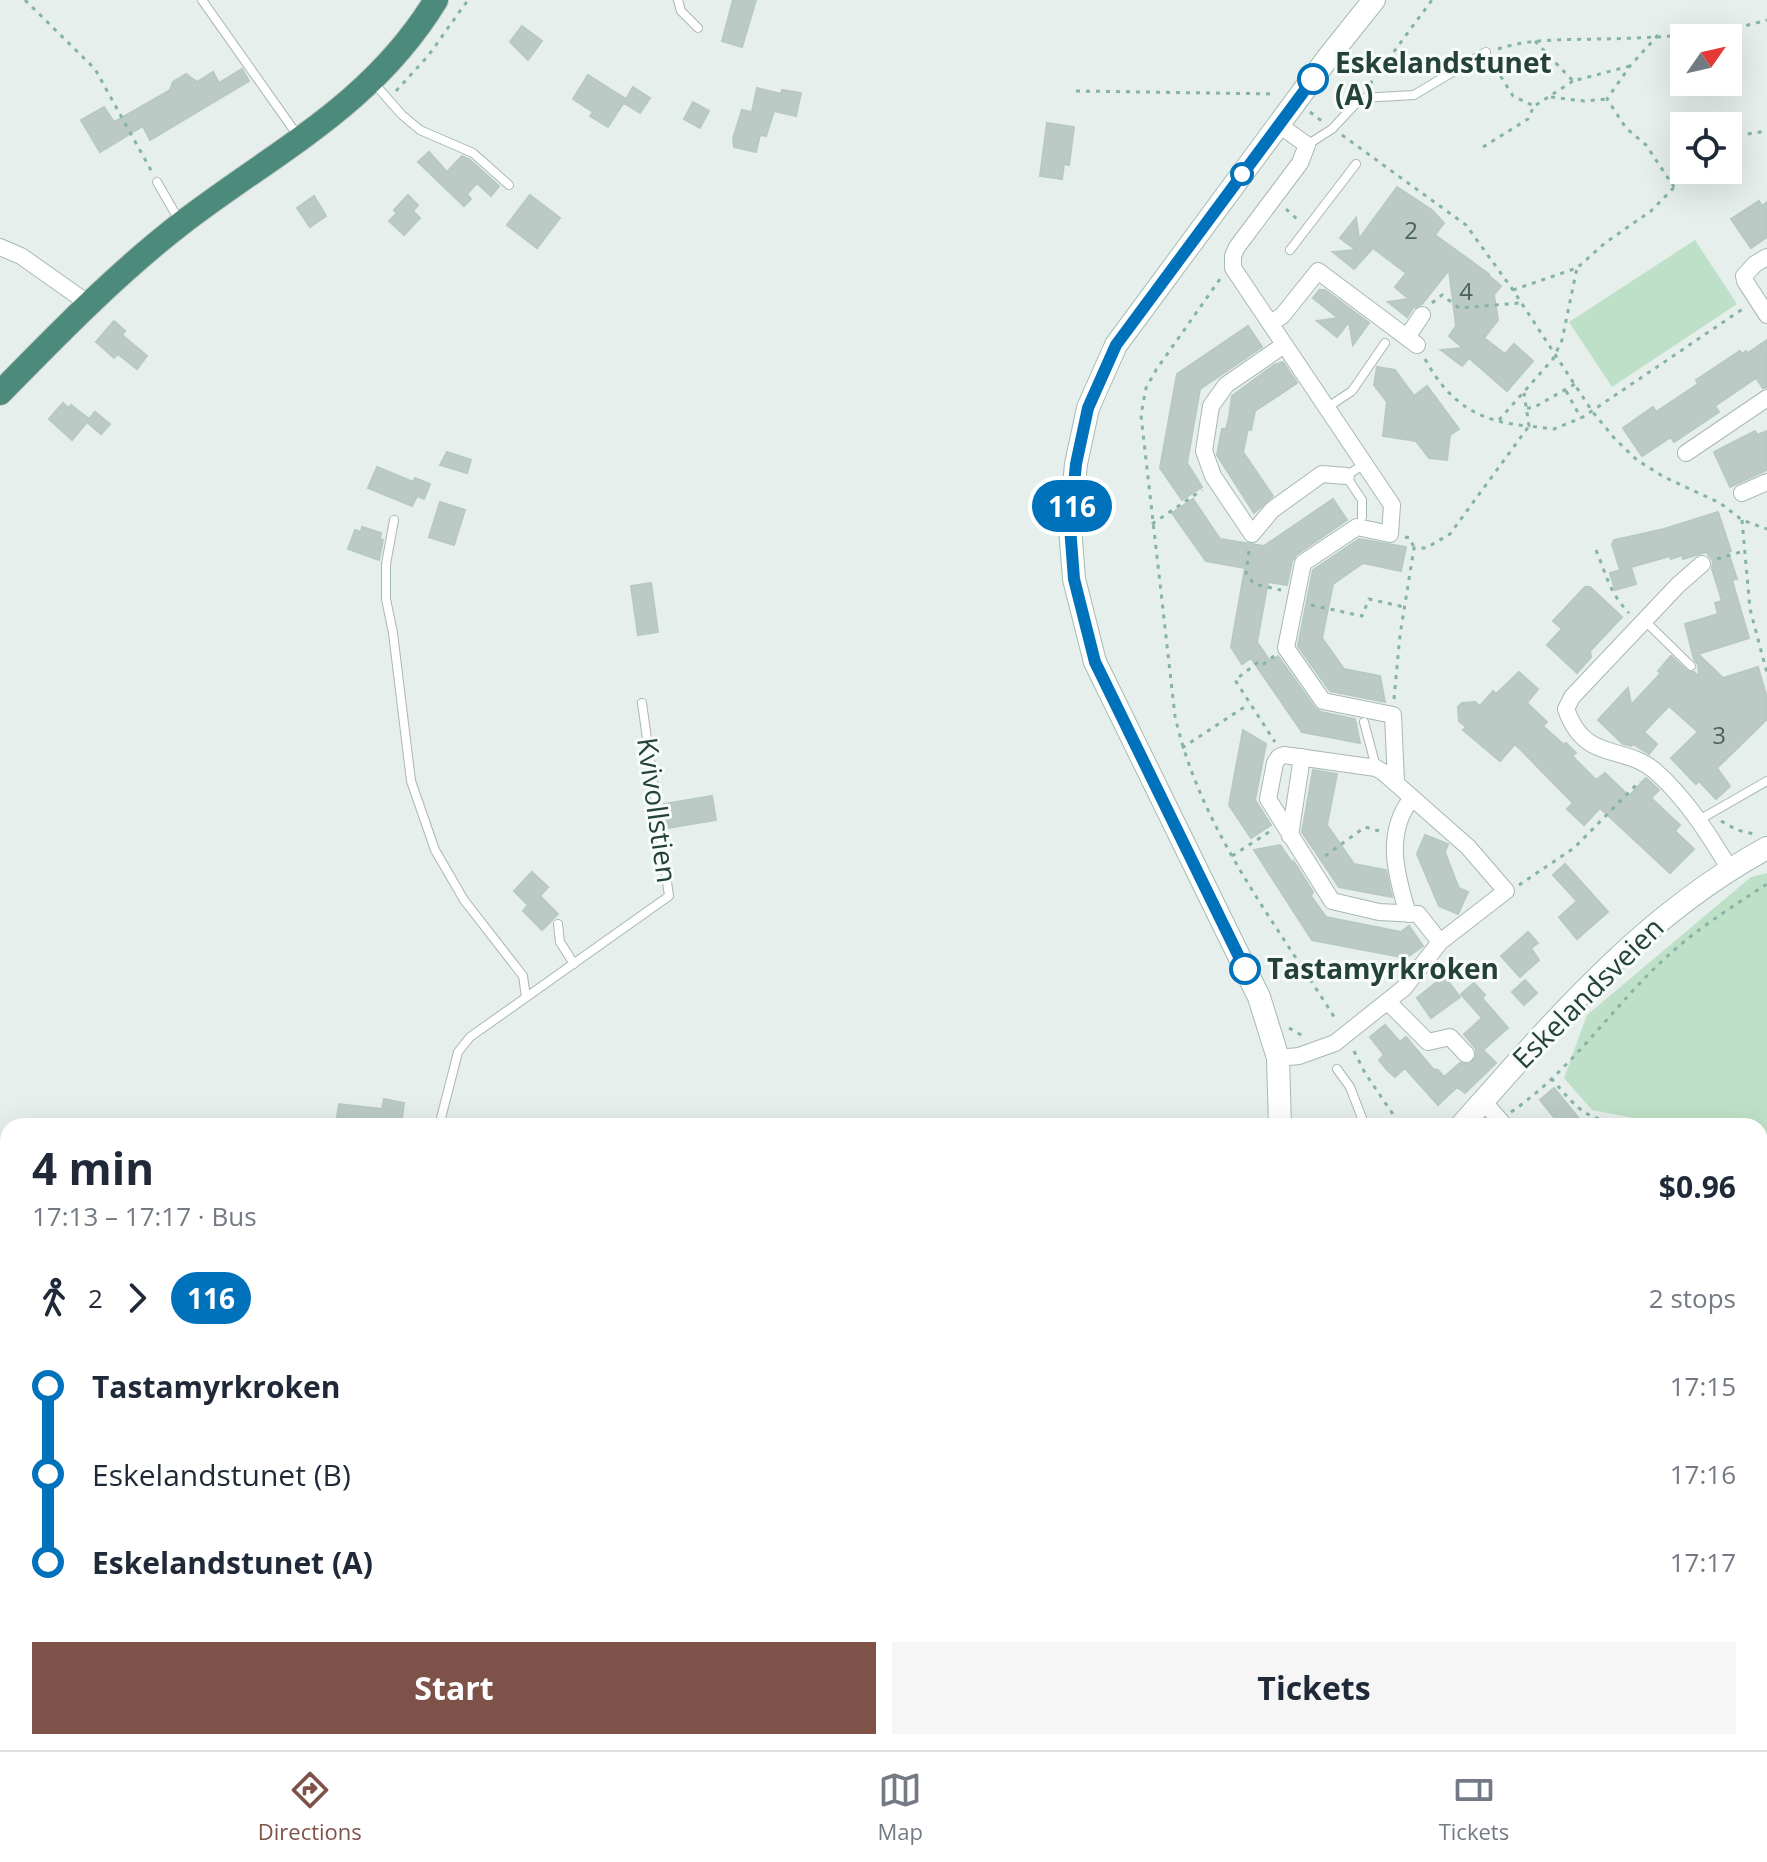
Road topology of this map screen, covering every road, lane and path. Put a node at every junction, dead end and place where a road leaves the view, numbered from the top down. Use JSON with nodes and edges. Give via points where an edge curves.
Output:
{"nodes":[{"id":1,"x":25,"y":0,"type":"edge"},
{"id":2,"x":202,"y":0,"type":"edge"},
{"id":3,"x":436,"y":0,"type":"edge"},
{"id":4,"x":678,"y":0,"type":"edge"},
{"id":5,"x":1374,"y":0,"type":"edge"},
{"id":6,"x":1432,"y":0,"type":"edge"},
{"id":7,"x":1767,"y":20,"type":"edge"},
{"id":8,"x":698,"y":28,"type":"dead end"},
{"id":9,"x":1658,"y":35,"type":"junction"},
{"id":10,"x":1535,"y":41,"type":"junction"},
{"id":11,"x":1486,"y":52,"type":"junction"},
{"id":12,"x":1630,"y":66,"type":"junction"},
{"id":13,"x":1573,"y":81,"type":"junction"},
{"id":14,"x":372,"y":82,"type":"junction"},
{"id":15,"x":1076,"y":91,"type":"dead end"},
{"id":16,"x":1284,"y":97,"type":"dead end"},
{"id":17,"x":1551,"y":97,"type":"junction"},
{"id":18,"x":1361,"y":98,"type":"junction"},
{"id":19,"x":1607,"y":99,"type":"junction"},
{"id":20,"x":1534,"y":106,"type":"junction"},
{"id":21,"x":1305,"y":109,"type":"dead end"},
{"id":22,"x":1279,"y":125,"type":"junction"},
{"id":23,"x":1332,"y":129,"type":"junction"},
{"id":24,"x":1767,"y":131,"type":"edge"},
{"id":25,"x":1742,"y":135,"type":"edge"},
{"id":26,"x":300,"y":140,"type":"junction"},
{"id":27,"x":1307,"y":145,"type":"junction"},
{"id":28,"x":1483,"y":147,"type":"dead end"},
{"id":29,"x":1356,"y":164,"type":"dead end"},
{"id":30,"x":157,"y":182,"type":"joint"},
{"id":31,"x":1677,"y":184,"type":"edge"},
{"id":32,"x":509,"y":185,"type":"dead end"},
{"id":33,"x":1674,"y":187,"type":"junction"},
{"id":34,"x":1280,"y":204,"type":"dead end"},
{"id":35,"x":182,"y":224,"type":"junction"},
{"id":36,"x":1307,"y":228,"type":"junction"},
{"id":37,"x":0,"y":247,"type":"edge"},
{"id":38,"x":1290,"y":250,"type":"dead end"},
{"id":39,"x":1767,"y":257,"type":"edge"},
{"id":40,"x":1232,"y":263,"type":"junction"},
{"id":41,"x":1577,"y":268,"type":"junction"},
{"id":42,"x":1513,"y":290,"type":"junction"},
{"id":43,"x":1757,"y":299,"type":"junction"},
{"id":44,"x":1521,"y":303,"type":"junction"},
{"id":45,"x":89,"y":304,"type":"junction"},
{"id":46,"x":1422,"y":315,"type":"joint"},
{"id":47,"x":1767,"y":315,"type":"edge"},
{"id":48,"x":1270,"y":323,"type":"junction"},
{"id":49,"x":1412,"y":341,"type":"junction"},
{"id":50,"x":1385,"y":343,"type":"dead end"},
{"id":51,"x":1284,"y":345,"type":"junction"},
{"id":52,"x":1554,"y":354,"type":"junction"},
{"id":53,"x":1575,"y":384,"type":"junction"},
{"id":54,"x":1566,"y":391,"type":"junction"},
{"id":55,"x":0,"y":393,"type":"edge"},
{"id":56,"x":1524,"y":393,"type":"junction"},
{"id":57,"x":1767,"y":398,"type":"edge"},
{"id":58,"x":1328,"y":407,"type":"junction"},
{"id":59,"x":1527,"y":408,"type":"junction"},
{"id":60,"x":1592,"y":411,"type":"junction"},
{"id":61,"x":1581,"y":418,"type":"junction"},
{"id":62,"x":1498,"y":421,"type":"junction"},
{"id":63,"x":1529,"y":426,"type":"junction"},
{"id":64,"x":1686,"y":453,"type":"dead end"},
{"id":65,"x":1365,"y":463,"type":"junction"},
{"id":66,"x":1346,"y":476,"type":"junction"},
{"id":67,"x":1216,"y":481,"type":"junction"},
{"id":68,"x":1767,"y":482,"type":"edge"},
{"id":69,"x":1742,"y":493,"type":"dead end"},
{"id":70,"x":1362,"y":517,"type":"dead end"},
{"id":71,"x":394,"y":520,"type":"dead end"},
{"id":72,"x":1742,"y":520,"type":"junction"},
{"id":73,"x":1152,"y":524,"type":"junction"},
{"id":74,"x":1767,"y":529,"type":"edge"},
{"id":75,"x":1252,"y":534,"type":"junction"},
{"id":76,"x":1596,"y":550,"type":"dead end"},
{"id":77,"x":1744,"y":551,"type":"junction"},
{"id":78,"x":1702,"y":564,"type":"joint"},
{"id":79,"x":1296,"y":598,"type":"junction"},
{"id":80,"x":1404,"y":607,"type":"junction"},
{"id":81,"x":1643,"y":623,"type":"junction"},
{"id":82,"x":1261,"y":666,"type":"dead end"},
{"id":83,"x":1691,"y":666,"type":"dead end"},
{"id":84,"x":1767,"y":673,"type":"edge"},
{"id":85,"x":642,"y":703,"type":"dead end"},
{"id":86,"x":1249,"y":704,"type":"junction"},
{"id":87,"x":1393,"y":715,"type":"junction"},
{"id":88,"x":1364,"y":722,"type":"dead end"},
{"id":89,"x":1182,"y":748,"type":"junction"},
{"id":90,"x":1284,"y":755,"type":"junction"},
{"id":91,"x":1302,"y":757,"type":"junction"},
{"id":92,"x":1376,"y":768,"type":"junction"},
{"id":93,"x":1652,"y":768,"type":"junction"},
{"id":94,"x":1767,"y":781,"type":"edge"},
{"id":95,"x":1396,"y":782,"type":"junction"},
{"id":96,"x":1412,"y":798,"type":"junction"},
{"id":97,"x":1704,"y":817,"type":"junction"},
{"id":98,"x":1286,"y":830,"type":"junction"},
{"id":99,"x":1395,"y":834,"type":"junction"},
{"id":100,"x":1761,"y":841,"type":"edge"},
{"id":101,"x":1232,"y":857,"type":"junction"},
{"id":102,"x":1310,"y":867,"type":"junction"},
{"id":103,"x":1729,"y":868,"type":"junction"},
{"id":104,"x":1767,"y":884,"type":"edge"},
{"id":105,"x":1519,"y":885,"type":"dead end"},
{"id":106,"x":1408,"y":914,"type":"junction"},
{"id":107,"x":558,"y":924,"type":"dead end"},
{"id":108,"x":1440,"y":942,"type":"junction"},
{"id":109,"x":574,"y":964,"type":"junction"},
{"id":110,"x":526,"y":997,"type":"junction"},
{"id":111,"x":1388,"y":1002,"type":"junction"},
{"id":112,"x":1284,"y":1024,"type":"dead end"},
{"id":113,"x":1340,"y":1025,"type":"dead end"},
{"id":114,"x":1305,"y":1037,"type":"dead end"},
{"id":115,"x":1348,"y":1040,"type":"dead end"},
{"id":116,"x":1466,"y":1054,"type":"dead end"},
{"id":117,"x":1278,"y":1058,"type":"junction"},
{"id":118,"x":1337,"y":1069,"type":"dead end"},
{"id":119,"x":1551,"y":1078,"type":"junction"},
{"id":120,"x":1483,"y":1101,"type":"junction"},
{"id":121,"x":441,"y":1118,"type":"edge"},
{"id":122,"x":1280,"y":1118,"type":"edge"},
{"id":123,"x":1362,"y":1118,"type":"edge"},
{"id":124,"x":1396,"y":1118,"type":"edge"},
{"id":125,"x":1468,"y":1118,"type":"edge"},
{"id":126,"x":1498,"y":1118,"type":"edge"},
{"id":127,"x":1508,"y":1118,"type":"edge"},
{"id":128,"x":1592,"y":1118,"type":"edge"}],
"edges":[{"from":1,"to":30,"type":"path","via":[[95,69]]},
{"from":2,"to":26,"type":"lane"},
{"from":3,"to":14,"type":"highway"},
{"from":4,"to":8,"type":"lane"},
{"from":5,"to":22,"type":"main road"},
{"from":6,"to":18,"type":"path"},
{"from":7,"to":9,"type":"path","via":[[1718,31]]},
{"from":9,"to":10,"type":"path"},
{"from":9,"to":12,"type":"path"},
{"from":10,"to":11,"type":"path"},
{"from":10,"to":13,"type":"path"},
{"from":11,"to":18,"type":"lane","via":[[1414,95]]},
{"from":11,"to":20,"type":"path","via":[[1513,96]]},
{"from":12,"to":13,"type":"path"},
{"from":12,"to":19,"type":"path"},
{"from":13,"to":17,"type":"path"},
{"from":14,"to":26,"type":"highway"},
{"from":14,"to":32,"type":"lane","via":[[420,130],[466,149]]},
{"from":15,"to":16,"type":"path"},
{"from":17,"to":19,"type":"path"},
{"from":17,"to":20,"type":"path"},
{"from":18,"to":23,"type":"lane"},
{"from":19,"to":33,"type":"path"},
{"from":20,"to":28,"type":"path","via":[[1528,119]]},
{"from":21,"to":23,"type":"path"},
{"from":22,"to":27,"type":"street"},
{"from":22,"to":117,"type":"main road","via":[[1116,345],[1088,408],[1070,527],[1074,579],[1095,662],[1259,997]]},
{"from":23,"to":27,"type":"lane"},
{"from":23,"to":42,"type":"path","via":[[1466,225]]},
{"from":24,"to":25,"type":"path"},
{"from":26,"to":35,"type":"highway"},
{"from":27,"to":40,"type":"street","via":[[1300,163],[1237,247]]},
{"from":29,"to":36,"type":"lane"},
{"from":30,"to":35,"type":"lane"},
{"from":31,"to":33,"type":"path"},
{"from":33,"to":41,"type":"path"},
{"from":34,"to":36,"type":"path"},
{"from":35,"to":45,"type":"highway"},
{"from":36,"to":38,"type":"lane"},
{"from":37,"to":45,"type":"street"},
{"from":39,"to":43,"type":"street","via":[[1744,276]]},
{"from":40,"to":48,"type":"street"},
{"from":40,"to":73,"type":"path","via":[[1146,388],[1141,415]]},
{"from":41,"to":42,"type":"path"},
{"from":41,"to":52,"type":"path","via":[[1562,340]]},
{"from":42,"to":44,"type":"path"},
{"from":43,"to":47,"type":"street"},
{"from":43,"to":60,"type":"path"},
{"from":44,"to":46,"type":"path","via":[[1459,308],[1440,295]]},
{"from":44,"to":52,"type":"path"},
{"from":45,"to":55,"type":"highway"},
{"from":46,"to":49,"type":"street"},
{"from":48,"to":49,"type":"street","via":[[1282,316],[1318,271]]},
{"from":48,"to":51,"type":"street"},
{"from":49,"to":62,"type":"path","via":[[1440,386],[1477,415]]},
{"from":50,"to":58,"type":"lane","via":[[1352,391]]},
{"from":51,"to":58,"type":"street"},
{"from":51,"to":67,"type":"street","via":[[1226,385],[1211,406],[1204,451]]},
{"from":52,"to":53,"type":"path"},
{"from":52,"to":56,"type":"path"},
{"from":53,"to":54,"type":"path"},
{"from":53,"to":60,"type":"path"},
{"from":54,"to":59,"type":"path"},
{"from":54,"to":61,"type":"path"},
{"from":56,"to":59,"type":"path"},
{"from":56,"to":62,"type":"path"},
{"from":57,"to":64,"type":"street"},
{"from":58,"to":65,"type":"street"},
{"from":59,"to":63,"type":"path"},
{"from":60,"to":61,"type":"path"},
{"from":60,"to":72,"type":"path","via":[[1637,460]]},
{"from":61,"to":63,"type":"path","via":[[1554,429]]},
{"from":62,"to":63,"type":"path"},
{"from":63,"to":80,"type":"path","via":[[1450,534],[1426,548],[1414,548]]},
{"from":65,"to":66,"type":"lane"},
{"from":65,"to":79,"type":"street","via":[[1392,505],[1390,534],[1357,527],[1303,563]]},
{"from":66,"to":70,"type":"lane","via":[[1362,500]]},
{"from":66,"to":75,"type":"street","via":[[1322,474],[1272,510]]},
{"from":67,"to":73,"type":"path"},
{"from":67,"to":75,"type":"street"},
{"from":68,"to":69,"type":"street"},
{"from":71,"to":110,"type":"lane","via":[[386,599],[411,781],[435,850],[464,900],[523,976]]},
{"from":72,"to":74,"type":"path"},
{"from":72,"to":77,"type":"path"},
{"from":73,"to":89,"type":"path"},
{"from":75,"to":79,"type":"path","via":[[1246,573],[1254,584]]},
{"from":76,"to":81,"type":"path","via":[[1615,599]]},
{"from":77,"to":78,"type":"path"},
{"from":77,"to":84,"type":"path","via":[[1750,609]]},
{"from":78,"to":81,"type":"street"},
{"from":79,"to":80,"type":"path","via":[[1362,616],[1369,599]]},
{"from":79,"to":87,"type":"street","via":[[1286,648],[1323,701]]},
{"from":80,"to":87,"type":"path"},
{"from":81,"to":83,"type":"lane"},
{"from":81,"to":93,"type":"street","via":[[1566,709],[1585,739]]},
{"from":82,"to":86,"type":"path","via":[[1257,663],[1235,680]]},
{"from":85,"to":109,"type":"lane","name":"Kvivollstien","via":[[669,896]]},
{"from":86,"to":89,"type":"path"},
{"from":86,"to":90,"type":"path"},
{"from":87,"to":95,"type":"street"},
{"from":88,"to":92,"type":"lane"},
{"from":89,"to":101,"type":"path"},
{"from":90,"to":91,"type":"street"},
{"from":90,"to":98,"type":"street","via":[[1275,763],[1268,799]]},
{"from":91,"to":92,"type":"street"},
{"from":91,"to":98,"type":"street"},
{"from":92,"to":95,"type":"street"},
{"from":93,"to":97,"type":"street"},
{"from":93,"to":105,"type":"path","via":[[1574,848]]},
{"from":94,"to":97,"type":"lane"},
{"from":95,"to":96,"type":"street"},
{"from":96,"to":99,"type":"street"},
{"from":96,"to":108,"type":"street","via":[[1468,847],[1506,891]]},
{"from":97,"to":100,"type":"path"},
{"from":97,"to":103,"type":"street"},
{"from":98,"to":101,"type":"path"},
{"from":98,"to":102,"type":"street"},
{"from":99,"to":102,"type":"path","via":[[1365,827]]},
{"from":99,"to":106,"type":"street","via":[[1396,866]]},
{"from":100,"to":103,"type":"main road","name":"Eskelandsveien"},
{"from":101,"to":113,"type":"path"},
{"from":102,"to":106,"type":"street","via":[[1335,903]]},
{"from":103,"to":120,"type":"main road","name":"Eskelandsveien","via":[[1600,974]]},
{"from":104,"to":119,"type":"path","via":[[1671,952]]},
{"from":106,"to":108,"type":"street","via":[[1420,914]]},
{"from":107,"to":109,"type":"lane","via":[[560,942]]},
{"from":108,"to":111,"type":"street","via":[[1417,975]]},
{"from":109,"to":110,"type":"lane","name":"Kvivollstien"},
{"from":110,"to":121,"type":"lane","name":"Kvivollstien","via":[[470,1037],[458,1052]]},
{"from":111,"to":116,"type":"street","via":[[1428,1042],[1450,1037]]},
{"from":111,"to":117,"type":"street","via":[[1335,1043]]},
{"from":112,"to":114,"type":"path"},
{"from":115,"to":124,"type":"path"},
{"from":117,"to":122,"type":"main road"},
{"from":118,"to":123,"type":"lane"},
{"from":119,"to":127,"type":"path"},
{"from":119,"to":128,"type":"path"},
{"from":120,"to":125,"type":"main road","name":"Eskelandsveien"},
{"from":120,"to":126,"type":"street"}]}
